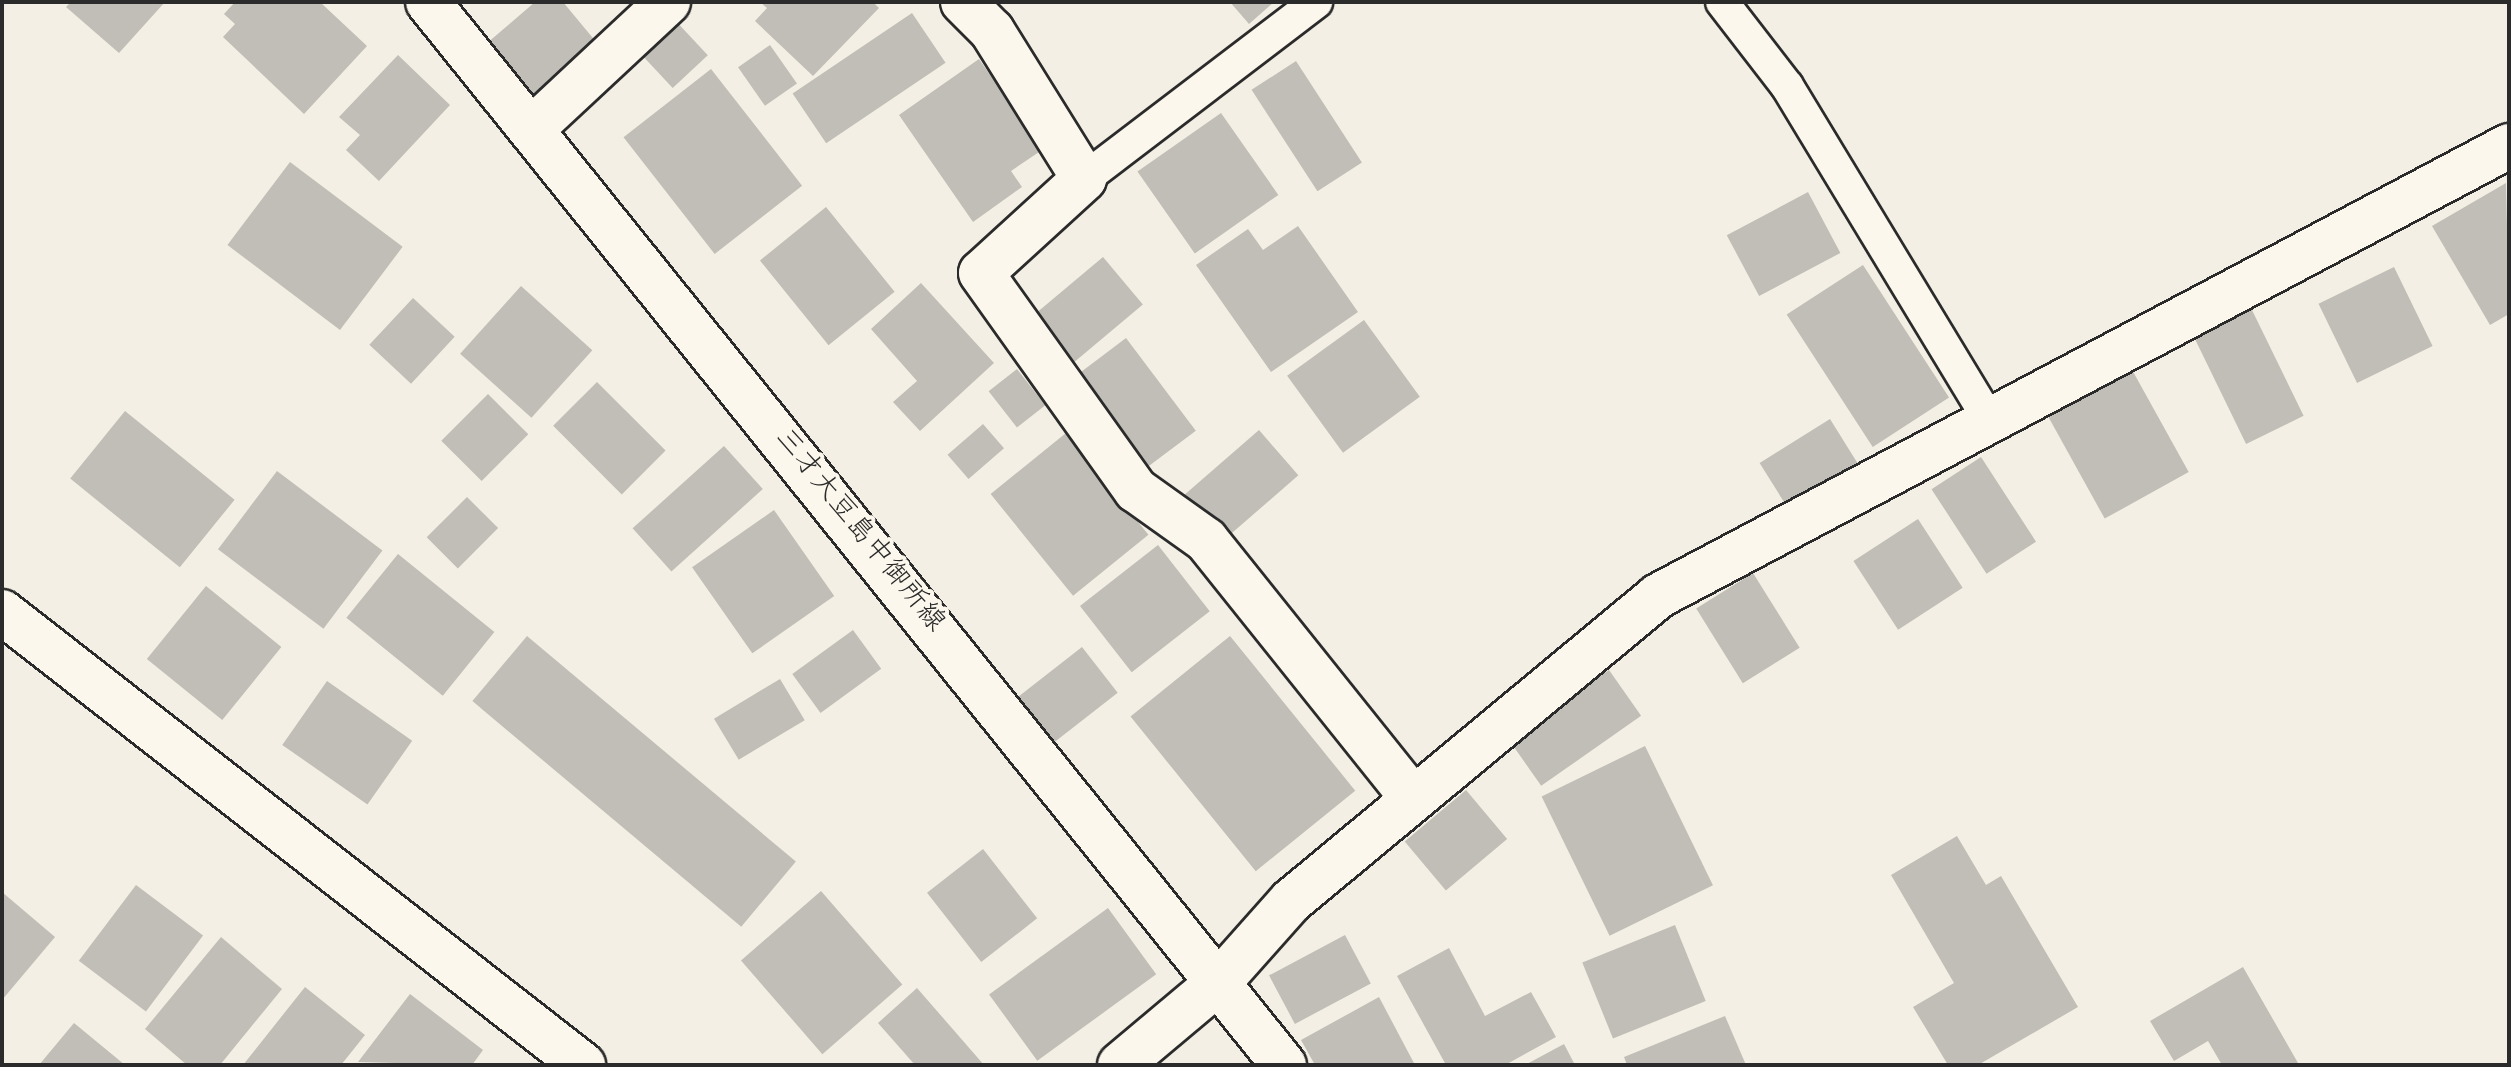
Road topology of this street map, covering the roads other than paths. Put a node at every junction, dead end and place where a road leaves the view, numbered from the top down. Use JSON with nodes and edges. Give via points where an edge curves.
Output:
{"nodes":[{"id":1,"x":428,"y":2,"type":"edge"},
{"id":2,"x":668,"y":2,"type":"edge"},
{"id":3,"x":963,"y":2,"type":"edge"},
{"id":4,"x":1316,"y":2,"type":"edge"},
{"id":5,"x":1722,"y":2,"type":"edge"},
{"id":6,"x":535,"y":126,"type":"junction"},
{"id":7,"x":2509,"y":146,"type":"edge"},
{"id":8,"x":1084,"y":179,"type":"junction"},
{"id":9,"x":1989,"y":420,"type":"junction"},
{"id":10,"x":2,"y":612,"type":"edge"},
{"id":11,"x":1411,"y":796,"type":"junction"},
{"id":12,"x":1219,"y":982,"type":"junction"},
{"id":13,"x":583,"y":1065,"type":"edge"},
{"id":14,"x":1120,"y":1065,"type":"edge"},
{"id":15,"x":1284,"y":1065,"type":"edge"}],
"edges":[{"from":1,"to":6,"type":"street","name":"三才大豆島中御所線"},
{"from":2,"to":6,"type":"street"},
{"from":3,"to":8,"type":"street","via":[[992,31]]},
{"from":4,"to":8,"type":"lane"},
{"from":5,"to":9,"type":"lane","via":[[1787,86]]},
{"from":6,"to":12,"type":"street","name":"三才大豆島中御所線"},
{"from":7,"to":9,"type":"street"},
{"from":8,"to":11,"type":"street","via":[[981,273],[1136,490],[1206,540]]},
{"from":9,"to":11,"type":"street","via":[[1658,596]]},
{"from":10,"to":13,"type":"street"},
{"from":11,"to":12,"type":"street","via":[[1291,901]]},
{"from":12,"to":14,"type":"street"},
{"from":12,"to":15,"type":"street","name":"三才大豆島中御所線"}]}
